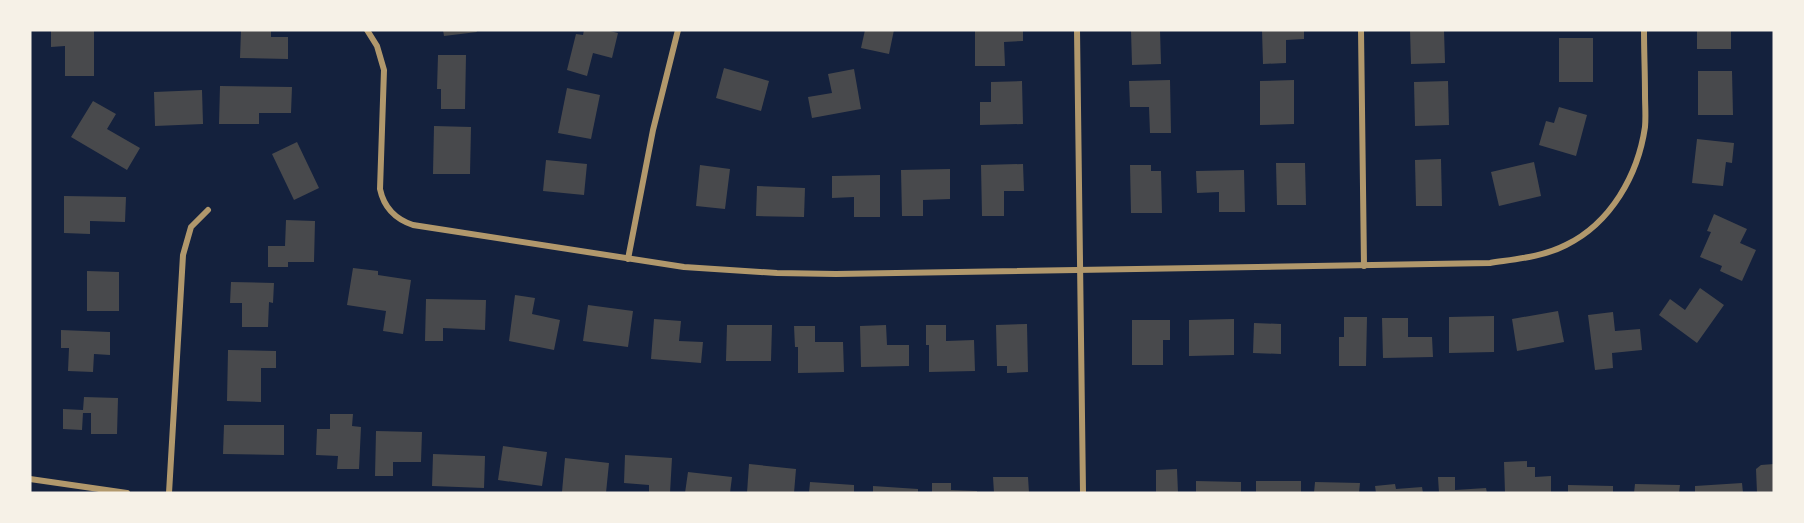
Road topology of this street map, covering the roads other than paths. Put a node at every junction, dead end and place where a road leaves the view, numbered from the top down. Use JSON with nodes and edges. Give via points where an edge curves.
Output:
{"nodes":[{"id":1,"x":367,"y":30,"type":"edge"},
{"id":2,"x":678,"y":30,"type":"edge"},
{"id":3,"x":1077,"y":30,"type":"edge"},
{"id":4,"x":1360,"y":30,"type":"edge"},
{"id":5,"x":1644,"y":30,"type":"edge"},
{"id":6,"x":208,"y":210,"type":"dead end"},
{"id":7,"x":628,"y":259,"type":"junction"},
{"id":8,"x":1364,"y":266,"type":"junction"},
{"id":9,"x":1080,"y":270,"type":"junction"},
{"id":10,"x":30,"y":479,"type":"edge"},
{"id":11,"x":127,"y":493,"type":"edge"},
{"id":12,"x":169,"y":493,"type":"edge"},
{"id":13,"x":1083,"y":493,"type":"edge"}],
"edges":[{"from":1,"to":7,"type":"street","via":[[384,70],[380,189],[387,207],[400,220]]},
{"from":2,"to":7,"type":"street","via":[[653,130]]},
{"from":3,"to":9,"type":"street"},
{"from":4,"to":8,"type":"street"},
{"from":5,"to":8,"type":"street","via":[[1645,124],[1640,152],[1623,192],[1592,226],[1575,240],[1547,252],[1490,263]]},
{"from":6,"to":12,"type":"street","via":[[191,227],[183,255]]},
{"from":7,"to":9,"type":"street","via":[[777,273]]},
{"from":8,"to":9,"type":"street"},
{"from":9,"to":13,"type":"street"},
{"from":10,"to":11,"type":"street"}]}
